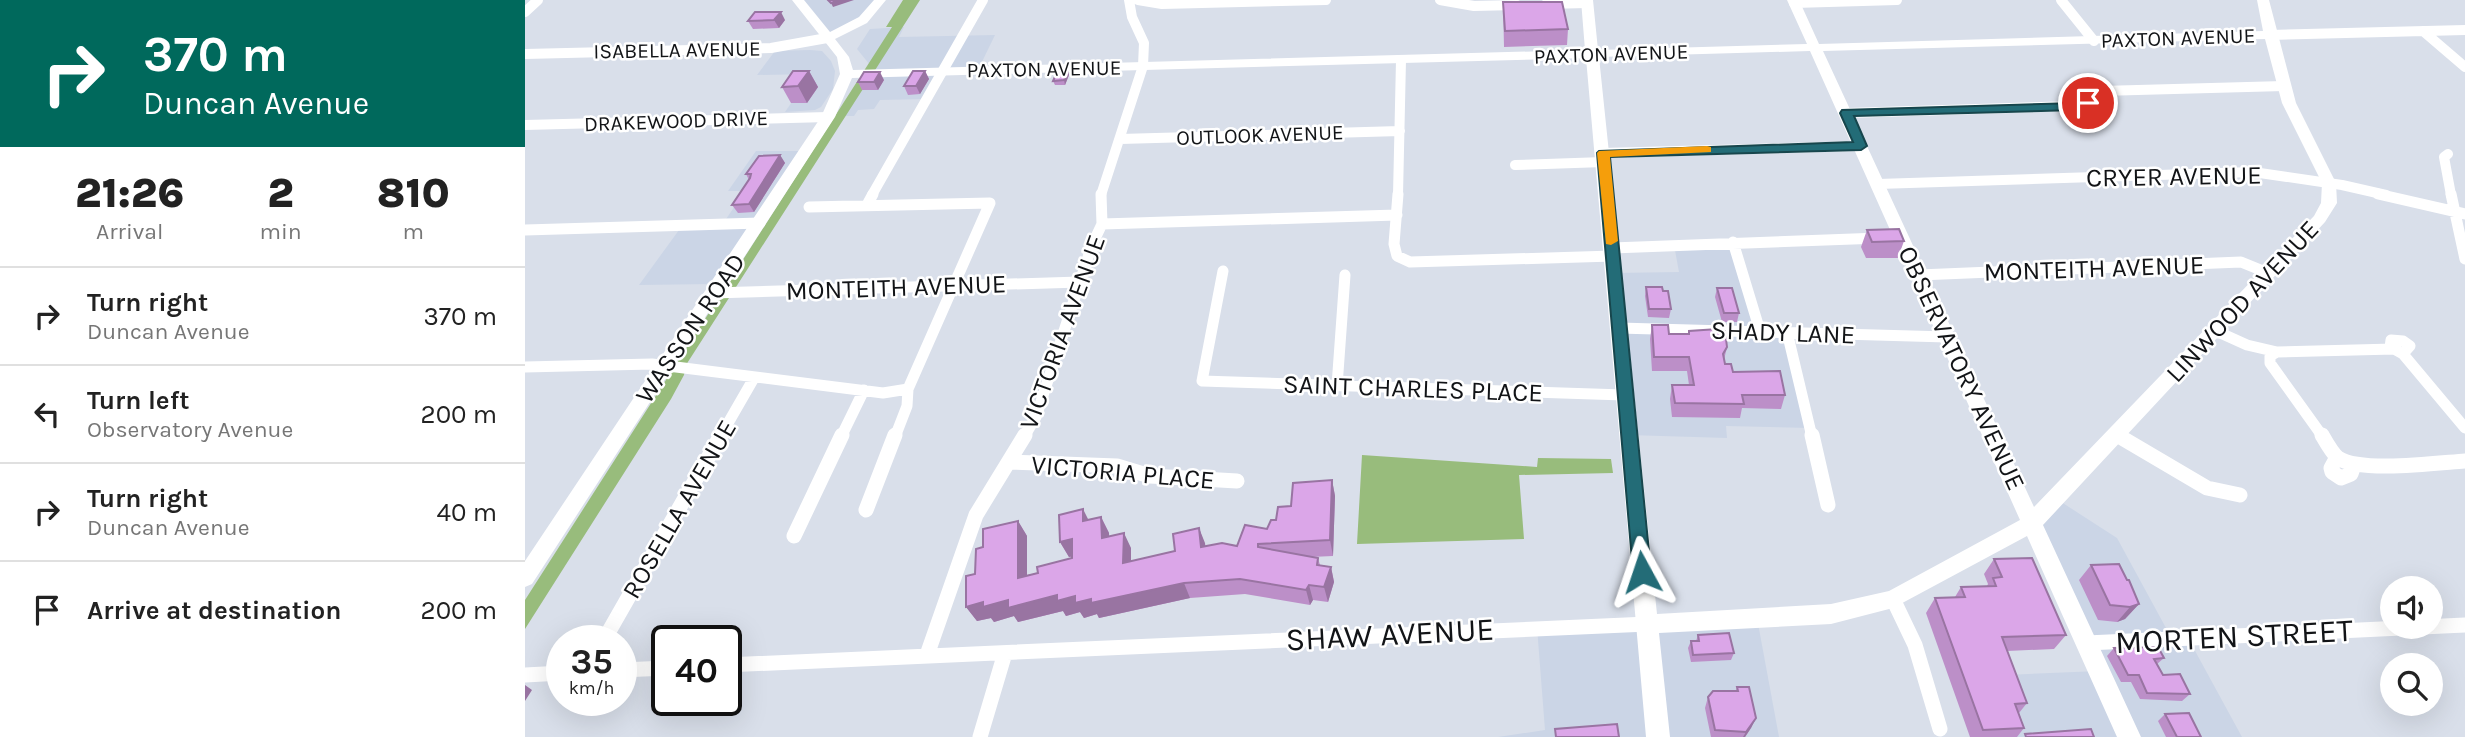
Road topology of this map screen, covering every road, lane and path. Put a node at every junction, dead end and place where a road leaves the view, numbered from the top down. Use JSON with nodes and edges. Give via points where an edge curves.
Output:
{"nodes":[{"id":1,"x":538,"y":0,"type":"edge"},
{"id":2,"x":798,"y":0,"type":"edge"},
{"id":3,"x":880,"y":0,"type":"edge"},
{"id":4,"x":983,"y":0,"type":"edge"},
{"id":5,"x":1129,"y":0,"type":"edge"},
{"id":6,"x":1138,"y":0,"type":"edge"},
{"id":7,"x":1326,"y":0,"type":"edge"},
{"id":8,"x":1440,"y":0,"type":"edge"},
{"id":9,"x":1897,"y":0,"type":"edge"},
{"id":10,"x":2061,"y":0,"type":"edge"},
{"id":11,"x":2263,"y":0,"type":"edge"},
{"id":12,"x":1587,"y":1,"type":"edge"},
{"id":13,"x":1794,"y":1,"type":"edge"},
{"id":14,"x":1162,"y":4,"type":"junction"},
{"id":15,"x":525,"y":12,"type":"edge"},
{"id":16,"x":1135,"y":21,"type":"junction"},
{"id":17,"x":2465,"y":30,"type":"edge"},
{"id":18,"x":2423,"y":31,"type":"junction"},
{"id":19,"x":2270,"y":35,"type":"junction"},
{"id":20,"x":827,"y":38,"type":"junction"},
{"id":21,"x":2094,"y":41,"type":"junction"},
{"id":22,"x":1815,"y":49,"type":"junction"},
{"id":23,"x":525,"y":54,"type":"edge"},
{"id":24,"x":1593,"y":54,"type":"junction"},
{"id":25,"x":1401,"y":60,"type":"junction"},
{"id":26,"x":1143,"y":66,"type":"junction"},
{"id":27,"x":2465,"y":66,"type":"edge"},
{"id":28,"x":942,"y":71,"type":"junction"},
{"id":29,"x":847,"y":74,"type":"junction"},
{"id":30,"x":2284,"y":86,"type":"junction"},
{"id":31,"x":1847,"y":113,"type":"junction"},
{"id":32,"x":828,"y":117,"type":"junction"},
{"id":33,"x":525,"y":125,"type":"edge"},
{"id":34,"x":1400,"y":131,"type":"junction"},
{"id":35,"x":1120,"y":139,"type":"junction"},
{"id":36,"x":1861,"y":146,"type":"junction"},
{"id":37,"x":2448,"y":154,"type":"dead end"},
{"id":38,"x":1604,"y":158,"type":"junction"},
{"id":39,"x":1515,"y":164,"type":"dead end"},
{"id":40,"x":2329,"y":183,"type":"junction"},
{"id":41,"x":1878,"y":184,"type":"junction"},
{"id":42,"x":867,"y":205,"type":"junction"},
{"id":43,"x":809,"y":206,"type":"dead end"},
{"id":44,"x":2459,"y":212,"type":"edge"},
{"id":45,"x":1397,"y":215,"type":"junction"},
{"id":46,"x":760,"y":223,"type":"junction"},
{"id":47,"x":1102,"y":224,"type":"junction"},
{"id":48,"x":525,"y":230,"type":"edge"},
{"id":49,"x":1902,"y":237,"type":"junction"},
{"id":50,"x":1733,"y":242,"type":"junction"},
{"id":51,"x":1612,"y":252,"type":"junction"},
{"id":52,"x":2465,"y":259,"type":"edge"},
{"id":53,"x":1223,"y":271,"type":"dead end"},
{"id":54,"x":2268,"y":273,"type":"junction"},
{"id":55,"x":1345,"y":275,"type":"dead end"},
{"id":56,"x":1919,"y":275,"type":"junction"},
{"id":57,"x":1080,"y":282,"type":"junction"},
{"id":58,"x":954,"y":286,"type":"junction"},
{"id":59,"x":713,"y":293,"type":"junction"},
{"id":60,"x":1619,"y":328,"type":"junction"},
{"id":61,"x":1760,"y":331,"type":"junction"},
{"id":62,"x":2216,"y":331,"type":"junction"},
{"id":63,"x":1787,"y":332,"type":"junction"},
{"id":64,"x":1947,"y":337,"type":"junction"},
{"id":65,"x":2274,"y":358,"type":"junction"},
{"id":66,"x":665,"y":365,"type":"junction"},
{"id":67,"x":525,"y":367,"type":"edge"},
{"id":68,"x":754,"y":378,"type":"junction"},
{"id":69,"x":1202,"y":381,"type":"joint"},
{"id":70,"x":1337,"y":386,"type":"junction"},
{"id":71,"x":908,"y":389,"type":"junction"},
{"id":72,"x":864,"y":390,"type":"junction"},
{"id":73,"x":1624,"y":394,"type":"junction"},
{"id":74,"x":2465,"y":428,"type":"edge"},
{"id":75,"x":2115,"y":435,"type":"junction"},
{"id":76,"x":2465,"y":461,"type":"edge"},
{"id":77,"x":1009,"y":462,"type":"junction"},
{"id":78,"x":1237,"y":481,"type":"dead end"},
{"id":79,"x":2240,"y":495,"type":"dead end"},
{"id":80,"x":1828,"y":505,"type":"dead end"},
{"id":81,"x":866,"y":510,"type":"dead end"},
{"id":82,"x":2032,"y":523,"type":"junction"},
{"id":83,"x":794,"y":536,"type":"dead end"},
{"id":84,"x":525,"y":578,"type":"edge"},
{"id":85,"x":1893,"y":599,"type":"junction"},
{"id":86,"x":1648,"y":624,"type":"junction"},
{"id":87,"x":613,"y":625,"type":"edge"},
{"id":88,"x":2465,"y":625,"type":"edge"},
{"id":89,"x":2087,"y":643,"type":"junction"},
{"id":90,"x":1005,"y":653,"type":"junction"},
{"id":91,"x":927,"y":655,"type":"junction"},
{"id":92,"x":742,"y":664,"type":"edge"},
{"id":93,"x":546,"y":674,"type":"edge"},
{"id":94,"x":525,"y":675,"type":"edge"},
{"id":95,"x":1940,"y":729,"type":"dead end"},
{"id":96,"x":980,"y":737,"type":"edge"},
{"id":97,"x":1658,"y":737,"type":"edge"},
{"id":98,"x":2129,"y":737,"type":"edge"}],
"edges":[{"from":1,"to":15,"type":"street"},
{"from":2,"to":20,"type":"street"},
{"from":3,"to":20,"type":"street","via":[[863,20]]},
{"from":4,"to":28,"type":"street"},
{"from":5,"to":16,"type":"street","name":"VICTORIA AVENUE"},
{"from":6,"to":14,"type":"street"},
{"from":7,"to":14,"type":"street"},
{"from":8,"to":12,"type":"street","via":[[1474,6]]},
{"from":9,"to":13,"type":"street"},
{"from":10,"to":21,"type":"street"},
{"from":11,"to":19,"type":"street"},
{"from":12,"to":24,"type":"street"},
{"from":13,"to":22,"type":"street","name":"OBSERVATORY AVENUE"},
{"from":14,"to":16,"type":"street"},
{"from":16,"to":26,"type":"street","name":"VICTORIA AVENUE","via":[[1147,47]]},
{"from":17,"to":18,"type":"street","name":"PAXTON AVENUE"},
{"from":18,"to":19,"type":"street","name":"PAXTON AVENUE"},
{"from":18,"to":27,"type":"street"},
{"from":19,"to":21,"type":"street","name":"PAXTON AVENUE"},
{"from":19,"to":30,"type":"street"},
{"from":20,"to":23,"type":"street","name":"ISABELLA AVENUE","via":[[771,48]]},
{"from":20,"to":29,"type":"street","via":[[843,57]]},
{"from":21,"to":22,"type":"street","name":"PAXTON AVENUE"},
{"from":22,"to":24,"type":"street","name":"PAXTON AVENUE"},
{"from":22,"to":31,"type":"street","name":"OBSERVATORY AVENUE"},
{"from":24,"to":25,"type":"street","name":"PAXTON AVENUE"},
{"from":24,"to":38,"type":"street"},
{"from":25,"to":26,"type":"street","name":"PAXTON AVENUE"},
{"from":25,"to":34,"type":"street"},
{"from":26,"to":28,"type":"street","name":"PAXTON AVENUE"},
{"from":26,"to":35,"type":"street","name":"VICTORIA AVENUE"},
{"from":28,"to":29,"type":"street","name":"PAXTON AVENUE"},
{"from":28,"to":42,"type":"street"},
{"from":29,"to":32,"type":"street","name":"WASSON ROAD"},
{"from":30,"to":31,"type":"street","via":[[2101,91],[2077,106]]},
{"from":30,"to":40,"type":"street","via":[[2288,103]]},
{"from":31,"to":36,"type":"street","name":"OBSERVATORY AVENUE"},
{"from":32,"to":33,"type":"street","name":"DRAKEWOOD DRIVE"},
{"from":32,"to":46,"type":"street","name":"WASSON ROAD"},
{"from":34,"to":35,"type":"street","name":"OUTLOOK AVENUE"},
{"from":34,"to":45,"type":"street"},
{"from":35,"to":47,"type":"street","name":"VICTORIA AVENUE","via":[[1101,194]]},
{"from":36,"to":38,"type":"street"},
{"from":36,"to":41,"type":"street","name":"OBSERVATORY AVENUE"},
{"from":37,"to":44,"type":"street","via":[[2444,163]]},
{"from":38,"to":39,"type":"street"},
{"from":38,"to":51,"type":"street"},
{"from":40,"to":41,"type":"street","name":"CRYER AVENUE","via":[[2253,172]]},
{"from":40,"to":44,"type":"street","name":"CRYER AVENUE"},
{"from":40,"to":54,"type":"street","name":"LINWOOD AVENUE","via":[[2331,196],[2325,212]]},
{"from":41,"to":49,"type":"street","name":"OBSERVATORY AVENUE"},
{"from":42,"to":43,"type":"street"},
{"from":42,"to":58,"type":"street","via":[[990,203]]},
{"from":44,"to":52,"type":"street"},
{"from":45,"to":47,"type":"street"},
{"from":45,"to":51,"type":"street","via":[[1395,251],[1404,260]]},
{"from":46,"to":48,"type":"street"},
{"from":46,"to":59,"type":"street","name":"WASSON ROAD"},
{"from":47,"to":57,"type":"street","name":"VICTORIA AVENUE"},
{"from":49,"to":50,"type":"street"},
{"from":49,"to":56,"type":"street","name":"OBSERVATORY AVENUE"},
{"from":50,"to":51,"type":"street"},
{"from":50,"to":61,"type":"street"},
{"from":51,"to":60,"type":"street"},
{"from":53,"to":69,"type":"street"},
{"from":54,"to":56,"type":"street","name":"MONTEITH AVENUE","via":[[2241,262]]},
{"from":54,"to":62,"type":"street","name":"LINWOOD AVENUE"},
{"from":55,"to":70,"type":"street"},
{"from":56,"to":64,"type":"street","name":"OBSERVATORY AVENUE"},
{"from":57,"to":58,"type":"street","name":"MONTEITH AVENUE"},
{"from":57,"to":77,"type":"street","name":"VICTORIA AVENUE","via":[[1036,417]]},
{"from":58,"to":59,"type":"street","name":"MONTEITH AVENUE"},
{"from":58,"to":71,"type":"street"},
{"from":59,"to":66,"type":"street","name":"WASSON ROAD"},
{"from":60,"to":61,"type":"street","name":"SHADY LANE"},
{"from":60,"to":73,"type":"street"},
{"from":61,"to":63,"type":"street","name":"SHADY LANE"},
{"from":62,"to":65,"type":"street"},
{"from":62,"to":75,"type":"street","name":"LINWOOD AVENUE"},
{"from":63,"to":64,"type":"street","name":"SHADY LANE"},
{"from":63,"to":80,"type":"street"},
{"from":64,"to":82,"type":"street","name":"OBSERVATORY AVENUE"},
{"from":65,"to":74,"type":"street","via":[[2390,348],[2403,354]]},
{"from":65,"to":76,"type":"street","via":[[2337,457],[2331,468],[2341,478],[2351,474],[2354,465]]},
{"from":66,"to":67,"type":"street"},
{"from":66,"to":68,"type":"street"},
{"from":66,"to":84,"type":"street","name":"WASSON ROAD"},
{"from":68,"to":72,"type":"street"},
{"from":68,"to":87,"type":"street","name":"ROSELLA AVENUE"},
{"from":69,"to":70,"type":"street","name":"SAINT CHARLES PLACE"},
{"from":70,"to":73,"type":"street","name":"SAINT CHARLES PLACE"},
{"from":71,"to":72,"type":"street","via":[[896,393]]},
{"from":71,"to":81,"type":"street","via":[[907,406]]},
{"from":72,"to":83,"type":"street"},
{"from":73,"to":86,"type":"street"},
{"from":75,"to":79,"type":"street","via":[[2182,476],[2207,488]]},
{"from":75,"to":82,"type":"street","name":"LINWOOD AVENUE"},
{"from":77,"to":78,"type":"street","name":"VICTORIA PLACE","via":[[1117,466],[1150,477]]},
{"from":77,"to":91,"type":"street","name":"VICTORIA AVENUE","via":[[976,515]]},
{"from":82,"to":85,"type":"street","name":"SHAW AVENUE"},
{"from":82,"to":89,"type":"street","name":"OBSERVATORY AVENUE"},
{"from":85,"to":86,"type":"street","name":"SHAW AVENUE","via":[[1831,614]]},
{"from":85,"to":95,"type":"street"},
{"from":86,"to":90,"type":"street","name":"SHAW AVENUE"},
{"from":86,"to":97,"type":"street"},
{"from":88,"to":89,"type":"street","name":"MORTEN STREET"},
{"from":89,"to":98,"type":"street","name":"OBSERVATORY AVENUE"},
{"from":90,"to":91,"type":"street","name":"SHAW AVENUE"},
{"from":90,"to":96,"type":"street"},
{"from":91,"to":92,"type":"street","name":"SHAW AVENUE"},
{"from":93,"to":94,"type":"street"}]}
